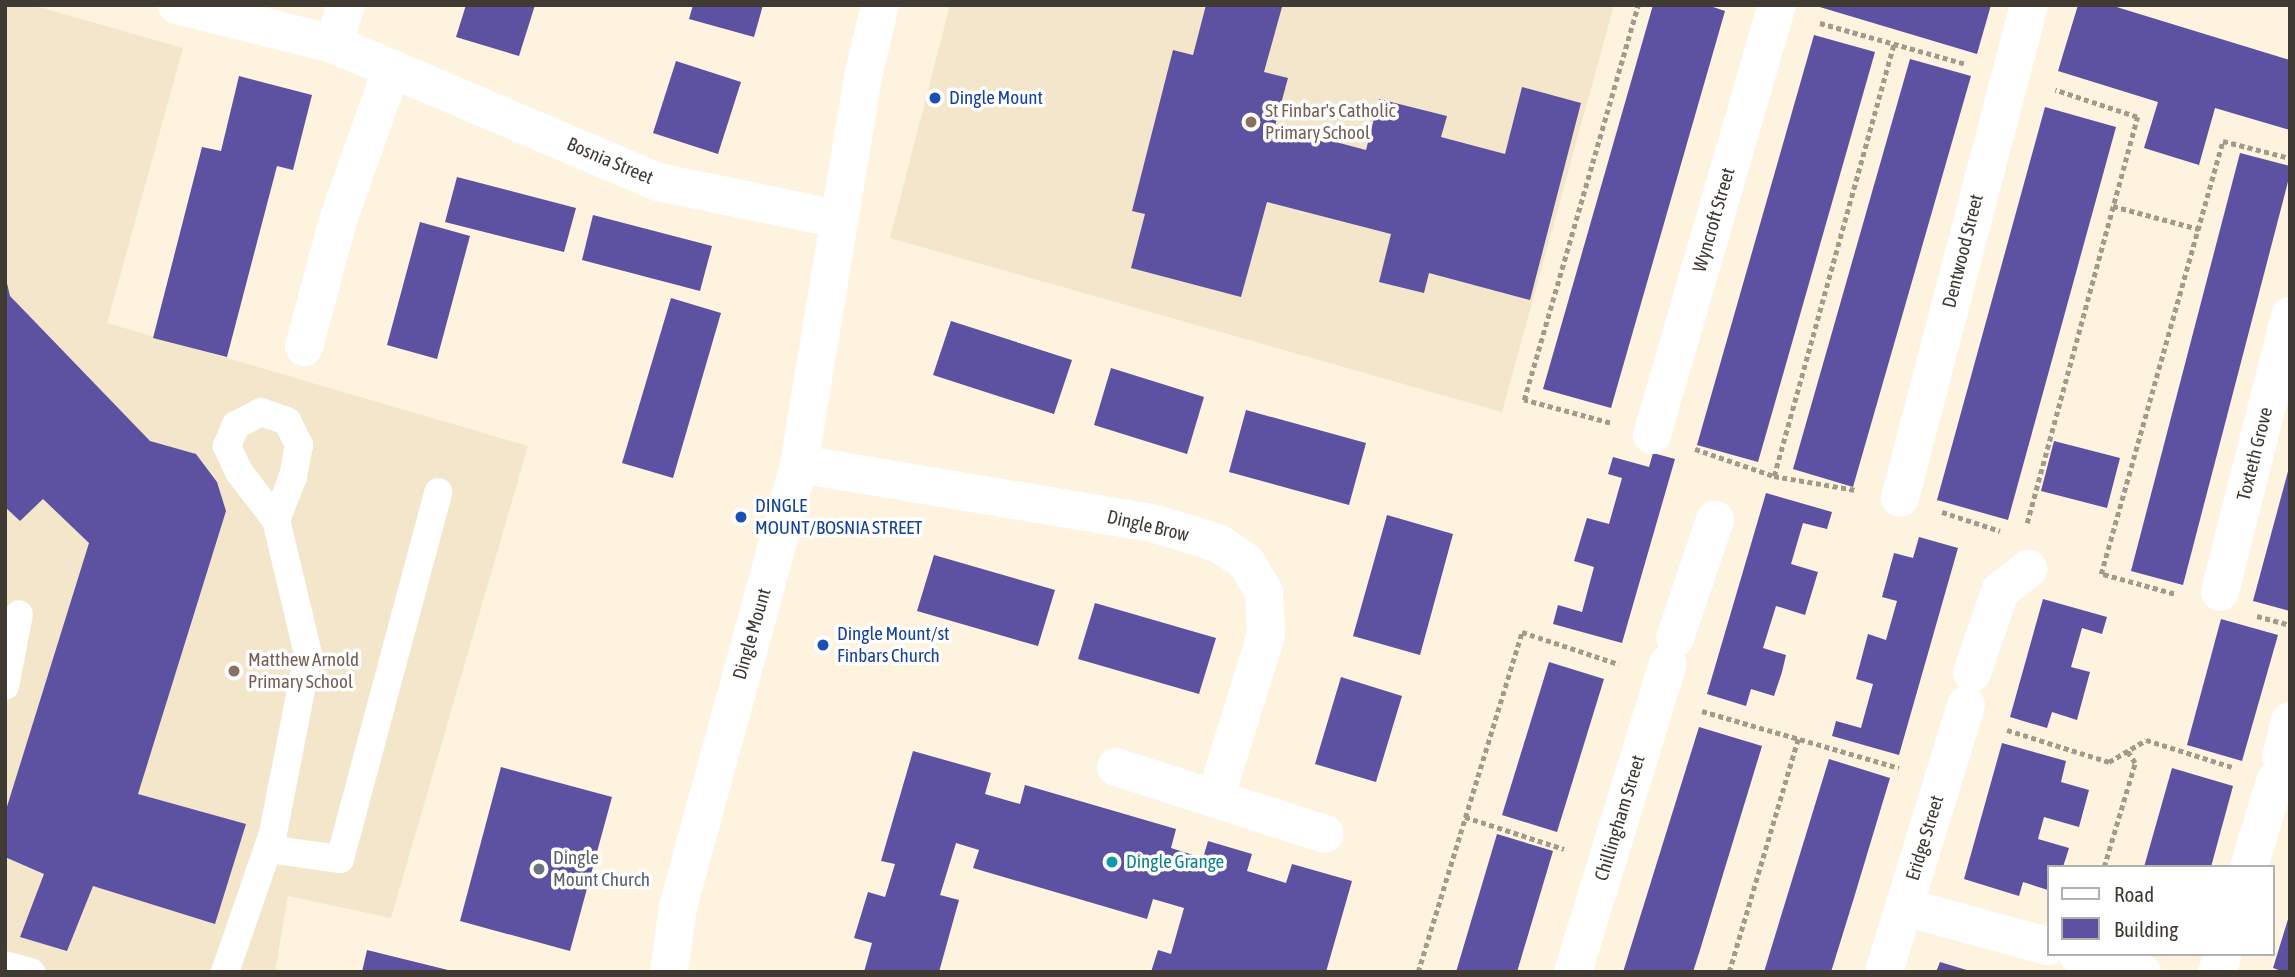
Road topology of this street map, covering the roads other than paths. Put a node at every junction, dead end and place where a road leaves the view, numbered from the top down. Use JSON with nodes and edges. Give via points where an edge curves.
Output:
{"nodes":[{"id":1,"x":177,"y":5,"type":"edge"},
{"id":2,"x":346,"y":5,"type":"edge"},
{"id":3,"x":880,"y":5,"type":"edge"},
{"id":4,"x":2029,"y":5,"type":"edge"},
{"id":5,"x":1776,"y":8,"type":"edge"},
{"id":6,"x":333,"y":44,"type":"junction"},
{"id":7,"x":392,"y":68,"type":"junction"},
{"id":8,"x":838,"y":219,"type":"junction"},
{"id":9,"x":2290,"y":316,"type":"edge"},
{"id":10,"x":304,"y":347,"type":"dead end"},
{"id":11,"x":1652,"y":435,"type":"road end"},
{"id":12,"x":799,"y":464,"type":"junction"},
{"id":13,"x":438,"y":492,"type":"dead end"},
{"id":14,"x":1900,"y":498,"type":"dead end"},
{"id":15,"x":276,"y":520,"type":"dead end"},
{"id":16,"x":1715,"y":520,"type":"dead end"},
{"id":17,"x":2014,"y":580,"type":"dead end"},
{"id":18,"x":2234,"y":603,"type":"road end"},
{"id":19,"x":19,"y":614,"type":"dead end"},
{"id":20,"x":5,"y":686,"type":"edge"},
{"id":21,"x":2282,"y":753,"type":"edge"},
{"id":22,"x":1116,"y":767,"type":"dead end"},
{"id":23,"x":1215,"y":799,"type":"junction"},
{"id":24,"x":1325,"y":834,"type":"dead end"},
{"id":25,"x":268,"y":849,"type":"junction"},
{"id":26,"x":2250,"y":865,"type":"edge"},
{"id":27,"x":1904,"y":907,"type":"junction"},
{"id":28,"x":2046,"y":945,"type":"edge"},
{"id":29,"x":2084,"y":956,"type":"edge"},
{"id":30,"x":5,"y":965,"type":"edge"},
{"id":31,"x":31,"y":972,"type":"edge"},
{"id":32,"x":225,"y":972,"type":"edge"},
{"id":33,"x":669,"y":972,"type":"edge"},
{"id":34,"x":1573,"y":972,"type":"edge"},
{"id":35,"x":1884,"y":972,"type":"edge"},
{"id":36,"x":2142,"y":972,"type":"edge"}],
"edges":[{"from":1,"to":6,"type":"street","name":"Bosnia Street"},
{"from":2,"to":6,"type":"street"},
{"from":3,"to":8,"type":"street","name":"Dingle Mount"},
{"from":4,"to":14,"type":"street","name":"Dentwood Street","via":[[2007,75]]},
{"from":5,"to":11,"type":"street","name":"Wyncroft Street"},
{"from":6,"to":7,"type":"street","name":"Bosnia Street"},
{"from":7,"to":8,"type":"street","name":"Bosnia Street","via":[[658,182]]},
{"from":7,"to":10,"type":"street","via":[[338,220]]},
{"from":8,"to":12,"type":"street","name":"Dingle Mount"},
{"from":9,"to":18,"type":"street","name":"Toxteth Grove"},
{"from":12,"to":23,"type":"street","name":"Dingle Brow","via":[[1156,524],[1218,543],[1246,562],[1264,592],[1266,635]]},
{"from":12,"to":33,"type":"street","name":"Dingle Mount","via":[[678,907]]},
{"from":13,"to":25,"type":"lane","via":[[340,859]]},
{"from":15,"to":25,"type":"lane","via":[[308,654],[294,747]]},
{"from":16,"to":34,"type":"street","name":"Chillingham Street"},
{"from":17,"to":27,"type":"street","name":"Eridge Street","via":[[1967,698]]},
{"from":19,"to":20,"type":"lane"},
{"from":21,"to":26,"type":"street"},
{"from":22,"to":23,"type":"street"},
{"from":23,"to":24,"type":"street"},
{"from":25,"to":32,"type":"lane"},
{"from":27,"to":28,"type":"street"},
{"from":27,"to":35,"type":"street","name":"Eridge Street"},
{"from":29,"to":36,"type":"street"},
{"from":30,"to":31,"type":"lane"}]}
